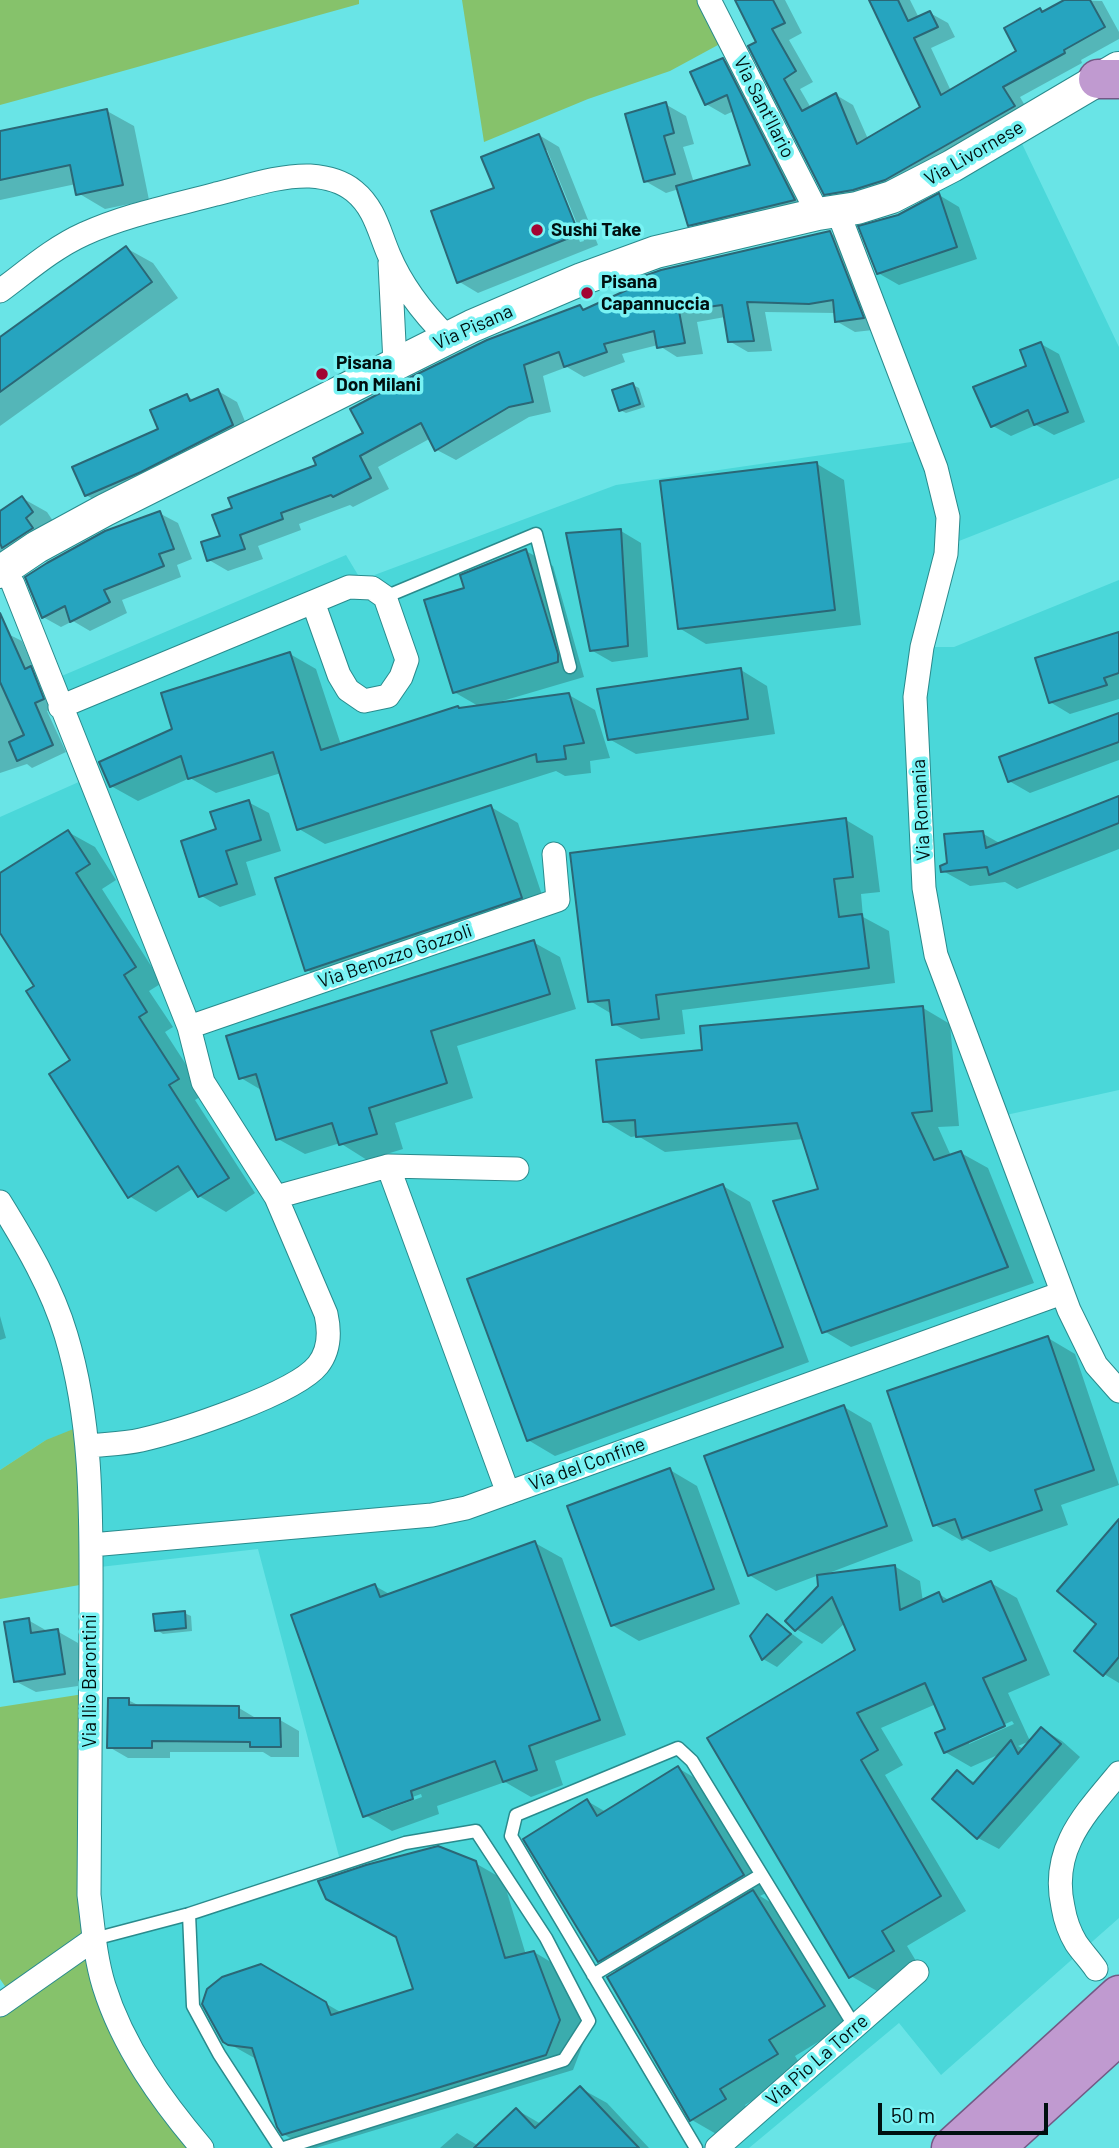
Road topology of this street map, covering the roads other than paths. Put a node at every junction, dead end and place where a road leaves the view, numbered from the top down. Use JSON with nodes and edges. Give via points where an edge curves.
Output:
{"nodes":[{"id":1,"x":709,"y":0,"type":"edge"},
{"id":2,"x":1112,"y":75,"type":"edge"},
{"id":3,"x":828,"y":213,"type":"junction"},
{"id":4,"x":390,"y":256,"type":"junction"},
{"id":5,"x":0,"y":291,"type":"edge"},
{"id":6,"x":447,"y":337,"type":"junction"},
{"id":7,"x":395,"y":363,"type":"junction"},
{"id":8,"x":6,"y":578,"type":"edge"},
{"id":9,"x":385,"y":597,"type":"junction"},
{"id":10,"x":313,"y":602,"type":"junction"},
{"id":11,"x":570,"y":667,"type":"dead end"},
{"id":12,"x":60,"y":707,"type":"junction"},
{"id":13,"x":554,"y":854,"type":"dead end"},
{"id":14,"x":188,"y":1027,"type":"junction"},
{"id":15,"x":388,"y":1166,"type":"junction"},
{"id":16,"x":517,"y":1169,"type":"dead end"},
{"id":17,"x":276,"y":1197,"type":"junction"},
{"id":18,"x":0,"y":1202,"type":"edge"},
{"id":19,"x":1062,"y":1293,"type":"junction"},
{"id":20,"x":1119,"y":1391,"type":"edge"},
{"id":21,"x":88,"y":1446,"type":"junction"},
{"id":22,"x":508,"y":1493,"type":"junction"},
{"id":23,"x":91,"y":1545,"type":"junction"},
{"id":24,"x":1119,"y":1773,"type":"edge"},
{"id":25,"x":761,"y":1875,"type":"junction"},
{"id":26,"x":189,"y":1914,"type":"junction"},
{"id":27,"x":94,"y":1939,"type":"junction"},
{"id":28,"x":917,"y":1972,"type":"dead end"},
{"id":29,"x":593,"y":1975,"type":"junction"},
{"id":30,"x":1108,"y":1982,"type":"edge"},
{"id":31,"x":0,"y":2005,"type":"edge"},
{"id":32,"x":855,"y":2027,"type":"junction"},
{"id":33,"x":1119,"y":2035,"type":"edge"},
{"id":34,"x":202,"y":2148,"type":"edge"},
{"id":35,"x":282,"y":2148,"type":"edge"},
{"id":36,"x":696,"y":2148,"type":"edge"},
{"id":37,"x":717,"y":2148,"type":"edge"},
{"id":38,"x":951,"y":2148,"type":"edge"},
{"id":39,"x":995,"y":2148,"type":"edge"}],
"edges":[{"from":1,"to":3,"type":"street","name":"Via Sant'Ilario"},
{"from":2,"to":3,"type":"main road","name":"Via Livornese","via":[[909,189],[876,203]]},
{"from":3,"to":6,"type":"main road","name":"Via Pisana","via":[[643,256]]},
{"from":3,"to":19,"type":"street","name":"Via Romania","via":[[936,468],[948,517],[946,554],[922,648],[915,697],[924,888],[936,955]]},
{"from":4,"to":5,"type":"street","via":[[374,216],[353,189],[333,180],[295,177],[150,211],[85,234]]},
{"from":4,"to":6,"type":"street","via":[[422,311]]},
{"from":4,"to":7,"type":"street"},
{"from":6,"to":7,"type":"main road","name":"Via Pisana"},
{"from":7,"to":8,"type":"main road","name":"Via Pisana","via":[[37,547]]},
{"from":8,"to":12,"type":"street"},
{"from":9,"to":10,"type":"street","via":[[372,587],[349,587]]},
{"from":9,"to":10,"type":"street","via":[[407,660],[388,696],[364,701],[348,690],[339,675]]},
{"from":9,"to":11,"type":"lane","via":[[536,534]]},
{"from":10,"to":12,"type":"street"},
{"from":12,"to":14,"type":"street"},
{"from":13,"to":14,"type":"street","name":"Via Benozzo Gozzoli","via":[[558,900]]},
{"from":14,"to":17,"type":"street","via":[[204,1082]]},
{"from":15,"to":16,"type":"street"},
{"from":15,"to":17,"type":"street"},
{"from":15,"to":22,"type":"street"},
{"from":17,"to":21,"type":"street","via":[[328,1322],[328,1343],[318,1365],[296,1384],[226,1412],[143,1440]]},
{"from":18,"to":21,"type":"street","name":"Via Ilio Barontini","via":[[44,1280],[66,1335]]},
{"from":19,"to":20,"type":"street","name":"Via Romania","via":[[1089,1353]]},
{"from":19,"to":22,"type":"street","name":"Via del Confine"},
{"from":21,"to":23,"type":"street","name":"Via Ilio Barontini"},
{"from":22,"to":23,"type":"street","name":"Via del Confine","via":[[432,1515]]},
{"from":23,"to":27,"type":"street","name":"Via Ilio Barontini","via":[[89,1895]]},
{"from":24,"to":30,"type":"street","via":[[1068,1841],[1061,1866],[1060,1893],[1075,1942]]},
{"from":25,"to":29,"type":"lane"},
{"from":25,"to":29,"type":"lane","via":[[692,1761],[678,1748],[516,1815],[510,1836]]},
{"from":25,"to":32,"type":"lane"},
{"from":26,"to":27,"type":"lane"},
{"from":26,"to":35,"type":"lane","via":[[193,2006]]},
{"from":26,"to":35,"type":"lane","via":[[405,1843],[477,1831],[547,1938],[589,2021],[564,2060]]},
{"from":27,"to":31,"type":"street"},
{"from":27,"to":34,"type":"street","name":"Via Ilio Barontini","via":[[104,1987],[133,2051],[166,2104]]},
{"from":28,"to":32,"type":"street","name":"Via Pio La Torre"},
{"from":29,"to":36,"type":"lane"},
{"from":30,"to":38,"type":"highway"},
{"from":32,"to":37,"type":"street","name":"Via Pio La Torre"},
{"from":33,"to":39,"type":"highway"}]}
